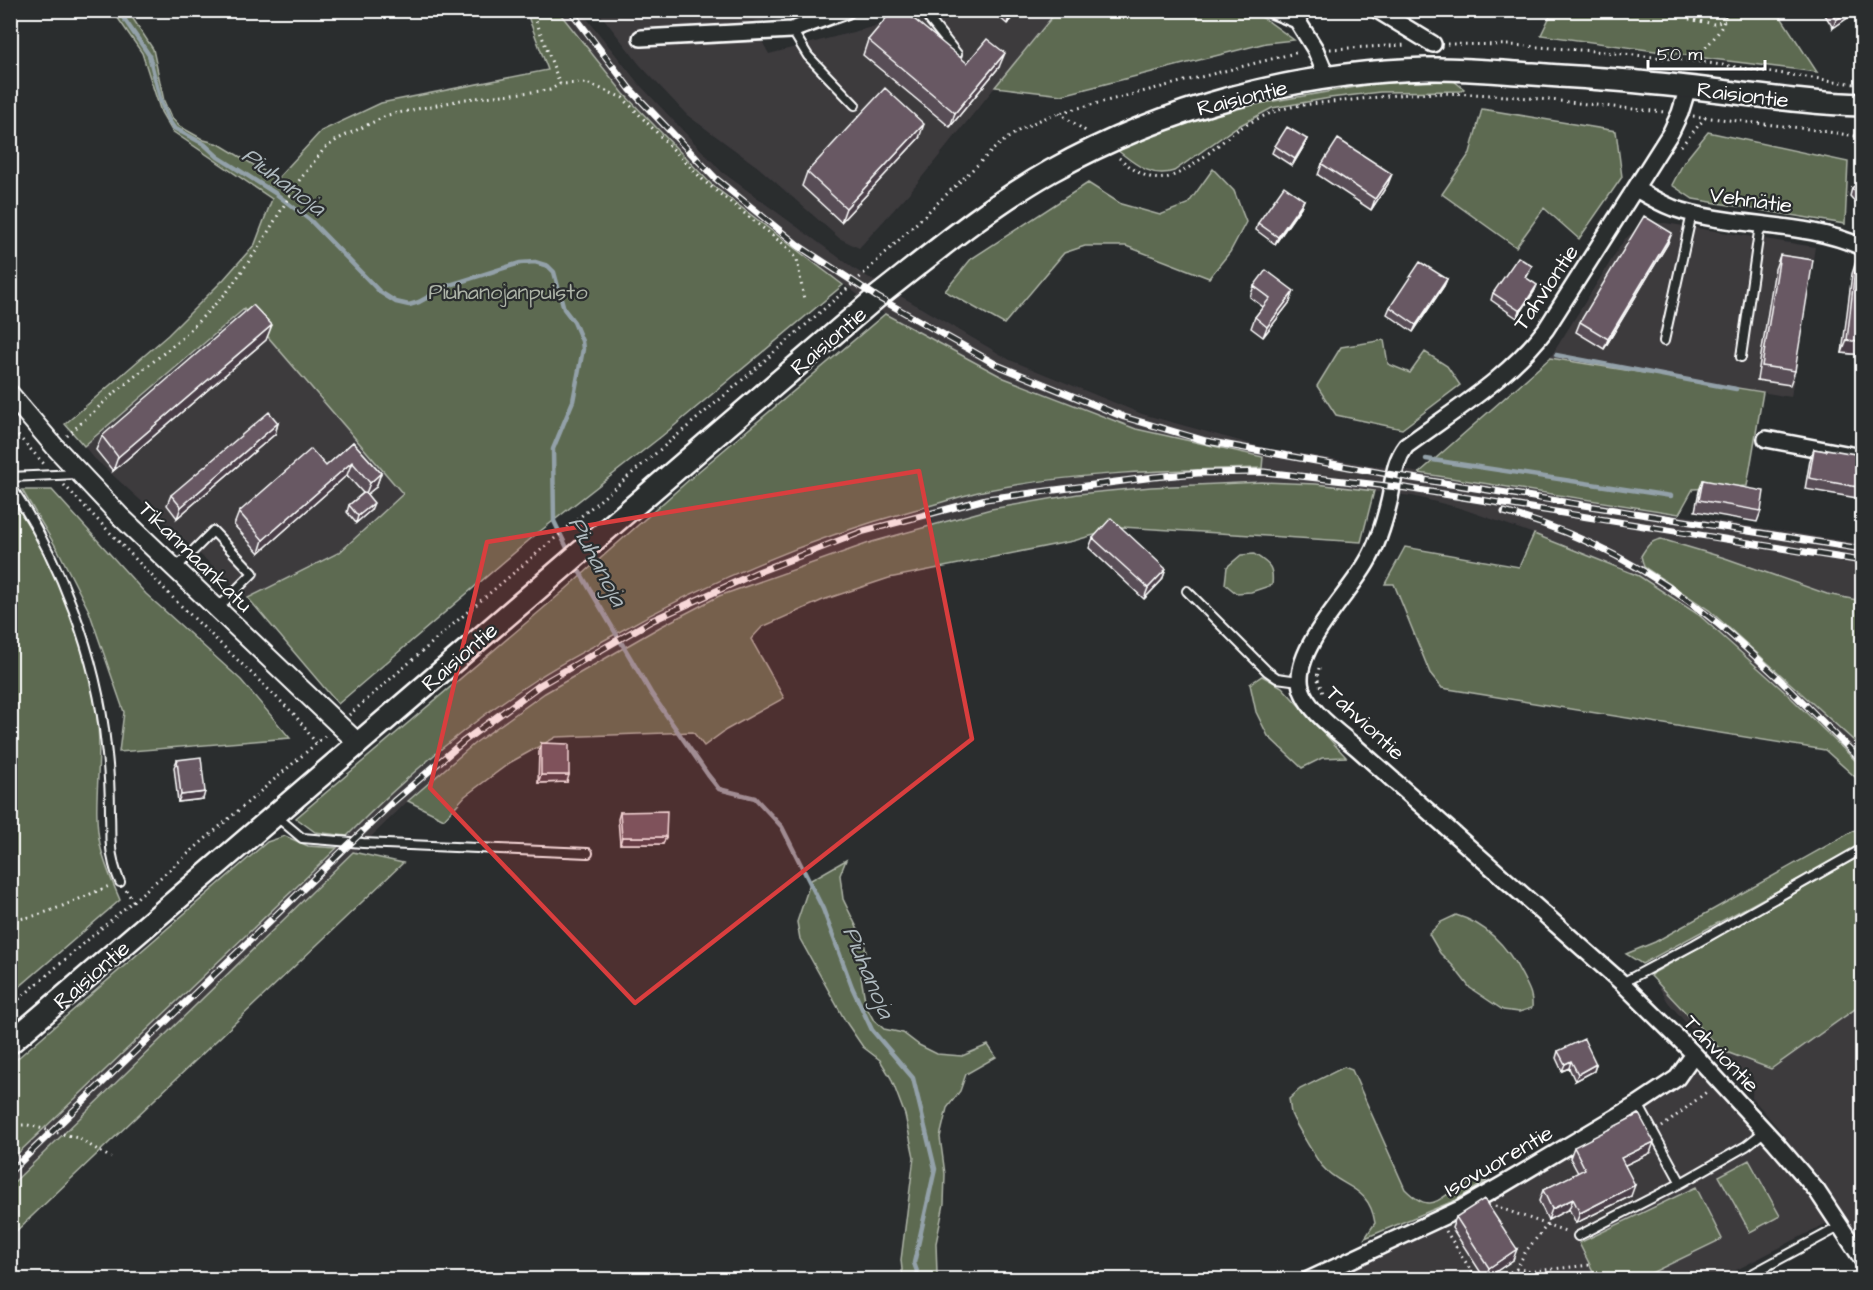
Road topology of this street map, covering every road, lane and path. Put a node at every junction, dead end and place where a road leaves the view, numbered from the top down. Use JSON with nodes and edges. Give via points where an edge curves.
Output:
{"nodes":[{"id":1,"x":532,"y":10,"type":"edge"},
{"id":2,"x":847,"y":10,"type":"edge"},
{"id":3,"x":928,"y":10,"type":"edge"},
{"id":4,"x":1272,"y":10,"type":"edge"},
{"id":5,"x":1377,"y":10,"type":"edge"},
{"id":6,"x":1725,"y":10,"type":"edge"},
{"id":7,"x":1303,"y":15,"type":"edge"},
{"id":8,"x":1689,"y":19,"type":"dead end"},
{"id":9,"x":1725,"y":21,"type":"junction"},
{"id":10,"x":792,"y":30,"type":"junction"},
{"id":11,"x":641,"y":38,"type":"dead end"},
{"id":12,"x":1433,"y":44,"type":"junction"},
{"id":13,"x":1315,"y":49,"type":"junction"},
{"id":14,"x":1583,"y":50,"type":"junction"},
{"id":15,"x":957,"y":54,"type":"edge"},
{"id":16,"x":1581,"y":57,"type":"dead end"},
{"id":17,"x":1694,"y":61,"type":"junction"},
{"id":18,"x":1327,"y":78,"type":"junction"},
{"id":19,"x":560,"y":84,"type":"junction"},
{"id":20,"x":1863,"y":85,"type":"edge"},
{"id":21,"x":1688,"y":87,"type":"junction"},
{"id":22,"x":1547,"y":93,"type":"dead end"},
{"id":23,"x":1546,"y":100,"type":"junction"},
{"id":24,"x":1830,"y":104,"type":"junction"},
{"id":25,"x":855,"y":105,"type":"dead end"},
{"id":26,"x":1863,"y":105,"type":"edge"},
{"id":27,"x":1059,"y":113,"type":"junction"},
{"id":28,"x":1680,"y":113,"type":"junction"},
{"id":29,"x":1863,"y":113,"type":"edge"},
{"id":30,"x":1705,"y":118,"type":"junction"},
{"id":31,"x":1088,"y":133,"type":"dead end"},
{"id":32,"x":1863,"y":137,"type":"edge"},
{"id":33,"x":1677,"y":152,"type":"dead end"},
{"id":34,"x":1119,"y":158,"type":"dead end"},
{"id":35,"x":1636,"y":189,"type":"junction"},
{"id":36,"x":1692,"y":213,"type":"junction"},
{"id":37,"x":1760,"y":225,"type":"junction"},
{"id":38,"x":1863,"y":247,"type":"edge"},
{"id":39,"x":804,"y":300,"type":"dead end"},
{"id":40,"x":1664,"y":341,"type":"dead end"},
{"id":41,"x":1742,"y":357,"type":"dead end"},
{"id":42,"x":10,"y":394,"type":"edge"},
{"id":43,"x":10,"y":427,"type":"edge"},
{"id":44,"x":1766,"y":439,"type":"dead end"},
{"id":45,"x":55,"y":447,"type":"junction"},
{"id":46,"x":1863,"y":457,"type":"edge"},
{"id":47,"x":52,"y":474,"type":"junction"},
{"id":48,"x":80,"y":474,"type":"junction"},
{"id":49,"x":10,"y":477,"type":"edge"},
{"id":50,"x":10,"y":485,"type":"edge"},
{"id":51,"x":175,"y":569,"type":"junction"},
{"id":52,"x":1187,"y":591,"type":"dead end"},
{"id":53,"x":217,"y":609,"type":"junction"},
{"id":54,"x":1320,"y":661,"type":"dead end"},
{"id":55,"x":1299,"y":681,"type":"junction"},
{"id":56,"x":1328,"y":702,"type":"dead end"},
{"id":57,"x":339,"y":724,"type":"junction"},
{"id":58,"x":316,"y":743,"type":"junction"},
{"id":59,"x":358,"y":743,"type":"junction"},
{"id":60,"x":275,"y":815,"type":"junction"},
{"id":61,"x":1863,"y":849,"type":"edge"},
{"id":62,"x":588,"y":853,"type":"dead end"},
{"id":63,"x":120,"y":882,"type":"junction"},
{"id":64,"x":133,"y":901,"type":"junction"},
{"id":65,"x":10,"y":919,"type":"edge"},
{"id":66,"x":1622,"y":983,"type":"junction"},
{"id":67,"x":10,"y":1007,"type":"edge"},
{"id":68,"x":10,"y":1043,"type":"edge"},
{"id":69,"x":1694,"y":1054,"type":"junction"},
{"id":70,"x":1720,"y":1082,"type":"junction"},
{"id":71,"x":1638,"y":1104,"type":"junction"},
{"id":72,"x":10,"y":1125,"type":"edge"},
{"id":73,"x":1765,"y":1131,"type":"junction"},
{"id":74,"x":1655,"y":1132,"type":"junction"},
{"id":75,"x":111,"y":1158,"type":"dead end"},
{"id":76,"x":1681,"y":1183,"type":"junction"},
{"id":77,"x":1475,"y":1201,"type":"junction"},
{"id":78,"x":1438,"y":1219,"type":"junction"},
{"id":79,"x":1548,"y":1224,"type":"junction"},
{"id":80,"x":1841,"y":1226,"type":"junction"},
{"id":81,"x":1578,"y":1236,"type":"joint"},
{"id":82,"x":1863,"y":1259,"type":"edge"},
{"id":83,"x":1590,"y":1265,"type":"dead end"},
{"id":84,"x":1516,"y":1269,"type":"junction"},
{"id":85,"x":1308,"y":1280,"type":"edge"},
{"id":86,"x":1477,"y":1280,"type":"edge"},
{"id":87,"x":1494,"y":1280,"type":"edge"},
{"id":88,"x":1741,"y":1280,"type":"edge"}],
"edges":[{"from":1,"to":19,"type":"path"},
{"from":2,"to":10,"type":"street"},
{"from":3,"to":15,"type":"lane","via":[[929,20]]},
{"from":4,"to":7,"type":"street"},
{"from":5,"to":12,"type":"street"},
{"from":6,"to":9,"type":"path"},
{"from":7,"to":13,"type":"street"},
{"from":8,"to":9,"type":"path","via":[[1714,24]]},
{"from":9,"to":17,"type":"path","via":[[1718,35]]},
{"from":10,"to":11,"type":"street"},
{"from":10,"to":25,"type":"lane","via":[[808,56]]},
{"from":12,"to":13,"type":"path"},
{"from":12,"to":14,"type":"path"},
{"from":13,"to":18,"type":"street"},
{"from":13,"to":27,"type":"path"},
{"from":14,"to":16,"type":"path"},
{"from":14,"to":17,"type":"path"},
{"from":17,"to":20,"type":"path"},
{"from":18,"to":21,"type":"main road","name":"Raisiontie","via":[[1430,69],[1479,70]]},
{"from":18,"to":59,"type":"main road","name":"Raisiontie","via":[[1215,102],[1144,126],[1083,154],[981,216],[877,297]]},
{"from":19,"to":39,"type":"path","via":[[587,83],[623,98],[705,182],[788,248],[797,259]]},
{"from":19,"to":45,"type":"path","via":[[550,90],[466,99],[388,115],[338,139],[298,182],[227,292],[181,339]]},
{"from":21,"to":24,"type":"main road","name":"Raisiontie"},
{"from":21,"to":28,"type":"street","name":"Tahviontie"},
{"from":22,"to":23,"type":"path"},
{"from":23,"to":28,"type":"path"},
{"from":23,"to":34,"type":"path","via":[[1411,94],[1326,103],[1291,108],[1240,128],[1175,175],[1151,178]]},
{"from":24,"to":26,"type":"main road","name":"Raisiontie"},
{"from":24,"to":29,"type":"main road","name":"Raisiontie"},
{"from":27,"to":31,"type":"path"},
{"from":27,"to":57,"type":"path","via":[[1034,121],[995,148],[855,282]]},
{"from":28,"to":30,"type":"path"},
{"from":28,"to":35,"type":"street","name":"Tahviontie"},
{"from":30,"to":32,"type":"path"},
{"from":30,"to":33,"type":"path"},
{"from":35,"to":36,"type":"street","name":"Vehnätie"},
{"from":35,"to":55,"type":"street","name":"Tahviontie","via":[[1533,346],[1515,365],[1401,453],[1383,527],[1368,562],[1311,643]]},
{"from":36,"to":37,"type":"street","name":"Vehnätie"},
{"from":36,"to":40,"type":"lane"},
{"from":37,"to":38,"type":"street","name":"Vehnätie","via":[[1797,228]]},
{"from":37,"to":41,"type":"lane"},
{"from":42,"to":45,"type":"street","name":"Tikanmaankatu"},
{"from":43,"to":47,"type":"path"},
{"from":44,"to":46,"type":"street"},
{"from":45,"to":48,"type":"street","name":"Tikanmaankatu"},
{"from":47,"to":48,"type":"lane"},
{"from":47,"to":49,"type":"lane"},
{"from":47,"to":58,"type":"path","via":[[295,715]]},
{"from":48,"to":51,"type":"street","name":"Tikanmaankatu"},
{"from":50,"to":63,"type":"lane","via":[[39,531],[74,612],[96,687],[106,744],[112,858]]},
{"from":51,"to":53,"type":"street","name":"Tikanmaankatu"},
{"from":51,"to":53,"type":"lane","via":[[213,531],[253,573]]},
{"from":52,"to":55,"type":"lane","via":[[1267,671],[1277,678]]},
{"from":53,"to":57,"type":"street","name":"Tikanmaankatu"},
{"from":54,"to":56,"type":"path","via":[[1317,676]]},
{"from":55,"to":66,"type":"street","name":"Tahviontie","via":[[1324,721]]},
{"from":57,"to":58,"type":"path"},
{"from":57,"to":59,"type":"street","name":"Tikanmaankatu"},
{"from":58,"to":64,"type":"path"},
{"from":59,"to":60,"type":"main road","name":"Raisiontie"},
{"from":60,"to":62,"type":"lane","via":[[302,838]]},
{"from":60,"to":68,"type":"main road","name":"Raisiontie"},
{"from":61,"to":66,"type":"lane"},
{"from":63,"to":64,"type":"path"},
{"from":63,"to":65,"type":"path","via":[[38,914]]},
{"from":64,"to":67,"type":"path"},
{"from":66,"to":69,"type":"street","name":"Tahviontie"},
{"from":69,"to":70,"type":"street","name":"Tahviontie"},
{"from":69,"to":71,"type":"street","name":"Isovuorentie","via":[[1677,1078]]},
{"from":70,"to":73,"type":"street","name":"Tahviontie"},
{"from":70,"to":74,"type":"path"},
{"from":71,"to":74,"type":"lane"},
{"from":71,"to":77,"type":"street","name":"Isovuorentie"},
{"from":72,"to":75,"type":"path","via":[[28,1125],[78,1138]]},
{"from":73,"to":76,"type":"lane"},
{"from":73,"to":80,"type":"street","name":"Tahviontie","via":[[1817,1191]]},
{"from":74,"to":76,"type":"lane"},
{"from":76,"to":81,"type":"lane"},
{"from":77,"to":78,"type":"street","name":"Isovuorentie"},
{"from":77,"to":79,"type":"path"},
{"from":78,"to":85,"type":"street","name":"Isovuorentie"},
{"from":78,"to":86,"type":"path"},
{"from":79,"to":81,"type":"path"},
{"from":79,"to":84,"type":"path"},
{"from":80,"to":82,"type":"street","name":"Tahviontie"},
{"from":80,"to":88,"type":"lane"},
{"from":83,"to":84,"type":"path","via":[[1535,1271]]},
{"from":84,"to":87,"type":"path"}]}
